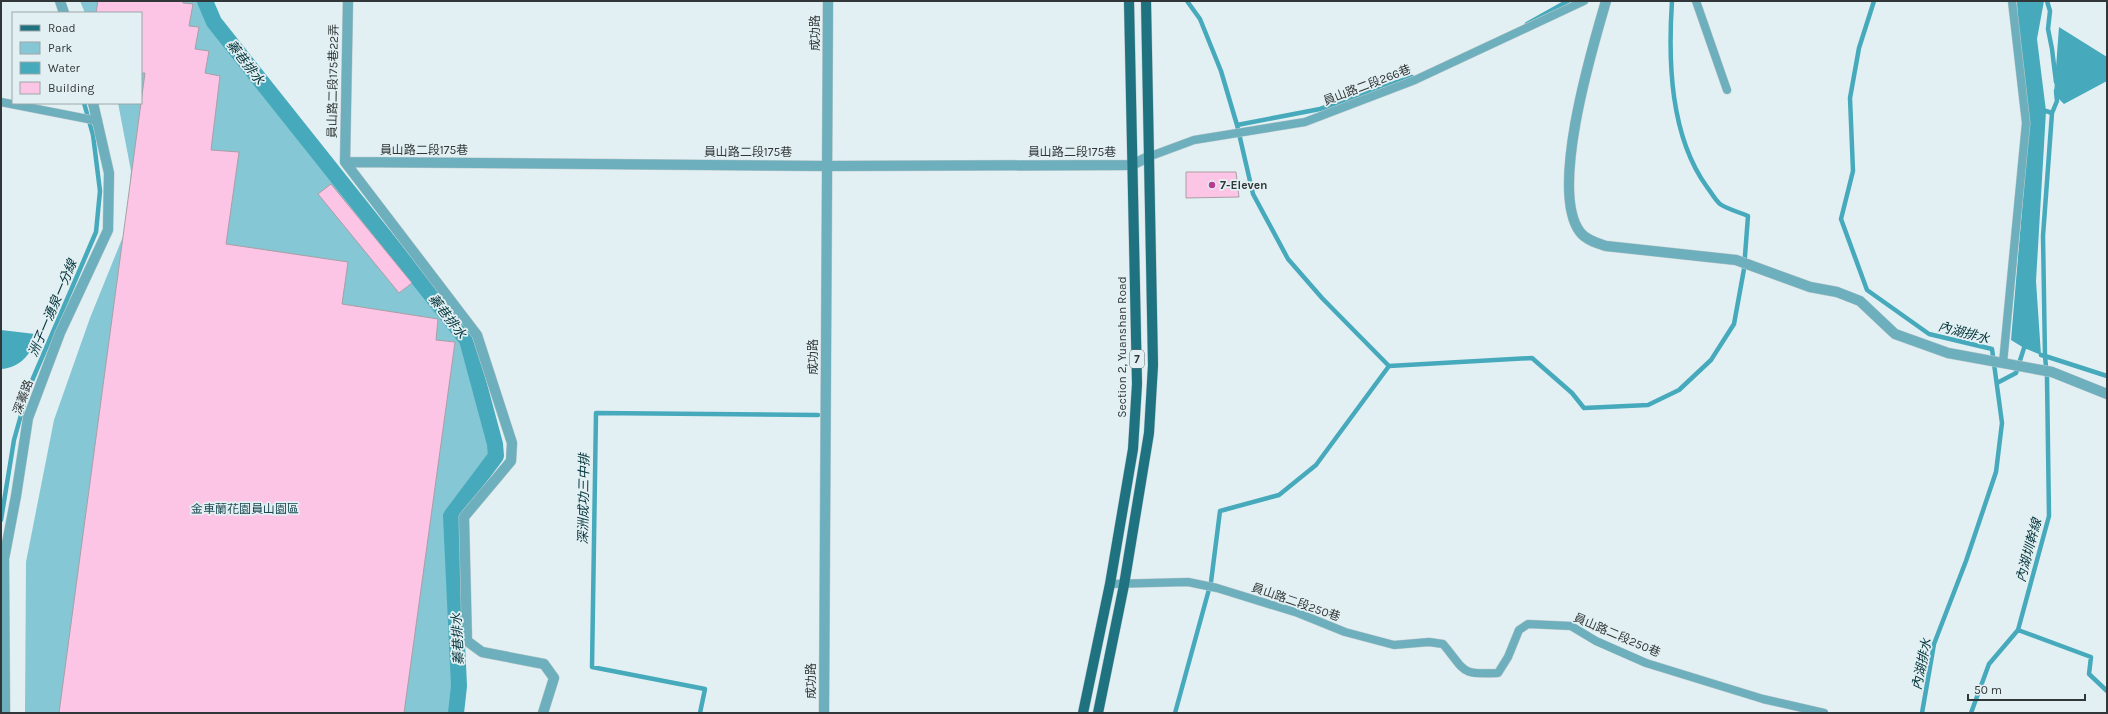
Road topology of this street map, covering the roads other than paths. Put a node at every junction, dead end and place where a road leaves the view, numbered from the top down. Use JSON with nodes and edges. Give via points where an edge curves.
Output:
{"nodes":[{"id":1,"x":60,"y":1,"type":"edge"},
{"id":2,"x":348,"y":1,"type":"edge"},
{"id":3,"x":828,"y":1,"type":"edge"},
{"id":4,"x":1129,"y":1,"type":"edge"},
{"id":5,"x":1146,"y":1,"type":"edge"},
{"id":6,"x":1584,"y":1,"type":"edge"},
{"id":7,"x":1606,"y":1,"type":"edge"},
{"id":8,"x":1696,"y":1,"type":"edge"},
{"id":9,"x":2012,"y":1,"type":"edge"},
{"id":10,"x":64,"y":12,"type":"edge"},
{"id":11,"x":1727,"y":90,"type":"dead end"},
{"id":12,"x":1,"y":102,"type":"edge"},
{"id":13,"x":93,"y":104,"type":"edge"},
{"id":14,"x":98,"y":121,"type":"junction"},
{"id":15,"x":1148,"y":157,"type":"junction"},
{"id":16,"x":345,"y":162,"type":"junction"},
{"id":17,"x":1132,"y":165,"type":"junction"},
{"id":18,"x":827,"y":166,"type":"junction"},
{"id":19,"x":2002,"y":363,"type":"junction"},
{"id":20,"x":2107,"y":394,"type":"edge"},
{"id":21,"x":1110,"y":584,"type":"junction"},
{"id":22,"x":1124,"y":584,"type":"junction"},
{"id":23,"x":3,"y":612,"type":"edge"},
{"id":24,"x":5,"y":713,"type":"edge"},
{"id":25,"x":543,"y":713,"type":"edge"},
{"id":26,"x":824,"y":713,"type":"edge"},
{"id":27,"x":1083,"y":713,"type":"edge"},
{"id":28,"x":1098,"y":713,"type":"edge"},
{"id":29,"x":1824,"y":713,"type":"edge"}],
"edges":[{"from":1,"to":10,"type":"street"},
{"from":2,"to":16,"type":"street","name":"員山路二段175巷22弄"},
{"from":3,"to":18,"type":"street","name":"成功路"},
{"from":4,"to":17,"type":"main road","name":"Section 2, Yuanshan Road","number":"7"},
{"from":5,"to":15,"type":"main road","number":"7"},
{"from":6,"to":15,"type":"lane","name":"員山路二段266巷","via":[[1415,80],[1305,122],[1194,140]]},
{"from":7,"to":19,"type":"street","via":[[1577,112],[1569,164],[1571,212],[1580,232],[1606,246],[1736,260],[1810,287],[1837,292],[1860,301],[1895,334],[1948,353]]},
{"from":8,"to":11,"type":"lane"},
{"from":9,"to":19,"type":"lane","via":[[2026,123]]},
{"from":12,"to":14,"type":"lane"},
{"from":13,"to":14,"type":"street","name":"深蓁路"},
{"from":14,"to":23,"type":"street","name":"深蓁路","via":[[109,173],[108,230],[60,333],[28,418],[4,559]]},
{"from":15,"to":17,"type":"street","name":"員山路二段175巷"},
{"from":15,"to":22,"type":"main road","number":"7","via":[[1153,365],[1149,433]]},
{"from":16,"to":18,"type":"street","name":"員山路二段175巷"},
{"from":16,"to":25,"type":"street","via":[[477,335],[512,443],[511,461],[464,517],[467,641],[482,652],[544,664],[554,678]]},
{"from":17,"to":18,"type":"street","name":"員山路二段175巷"},
{"from":17,"to":21,"type":"main road","name":"Section 2, Yuanshan Road","number":"7","via":[[1137,384],[1133,449]]},
{"from":18,"to":26,"type":"street","name":"成功路"},
{"from":19,"to":20,"type":"street","via":[[2052,372]]},
{"from":21,"to":22,"type":"lane","name":"員山路二段250巷"},
{"from":21,"to":27,"type":"main road","name":"Section 2, Yuanshan Road","number":"7"},
{"from":22,"to":28,"type":"main road","number":"7"},
{"from":22,"to":29,"type":"lane","name":"員山路二段250巷","via":[[1188,582],[1217,588],[1298,613],[1345,632],[1394,645],[1429,642],[1443,644],[1463,670],[1475,674],[1498,673],[1519,630],[1528,624],[1571,626],[1596,641],[1646,663],[1763,699]]},
{"from":23,"to":24,"type":"street","name":"深蓁路"}]}
